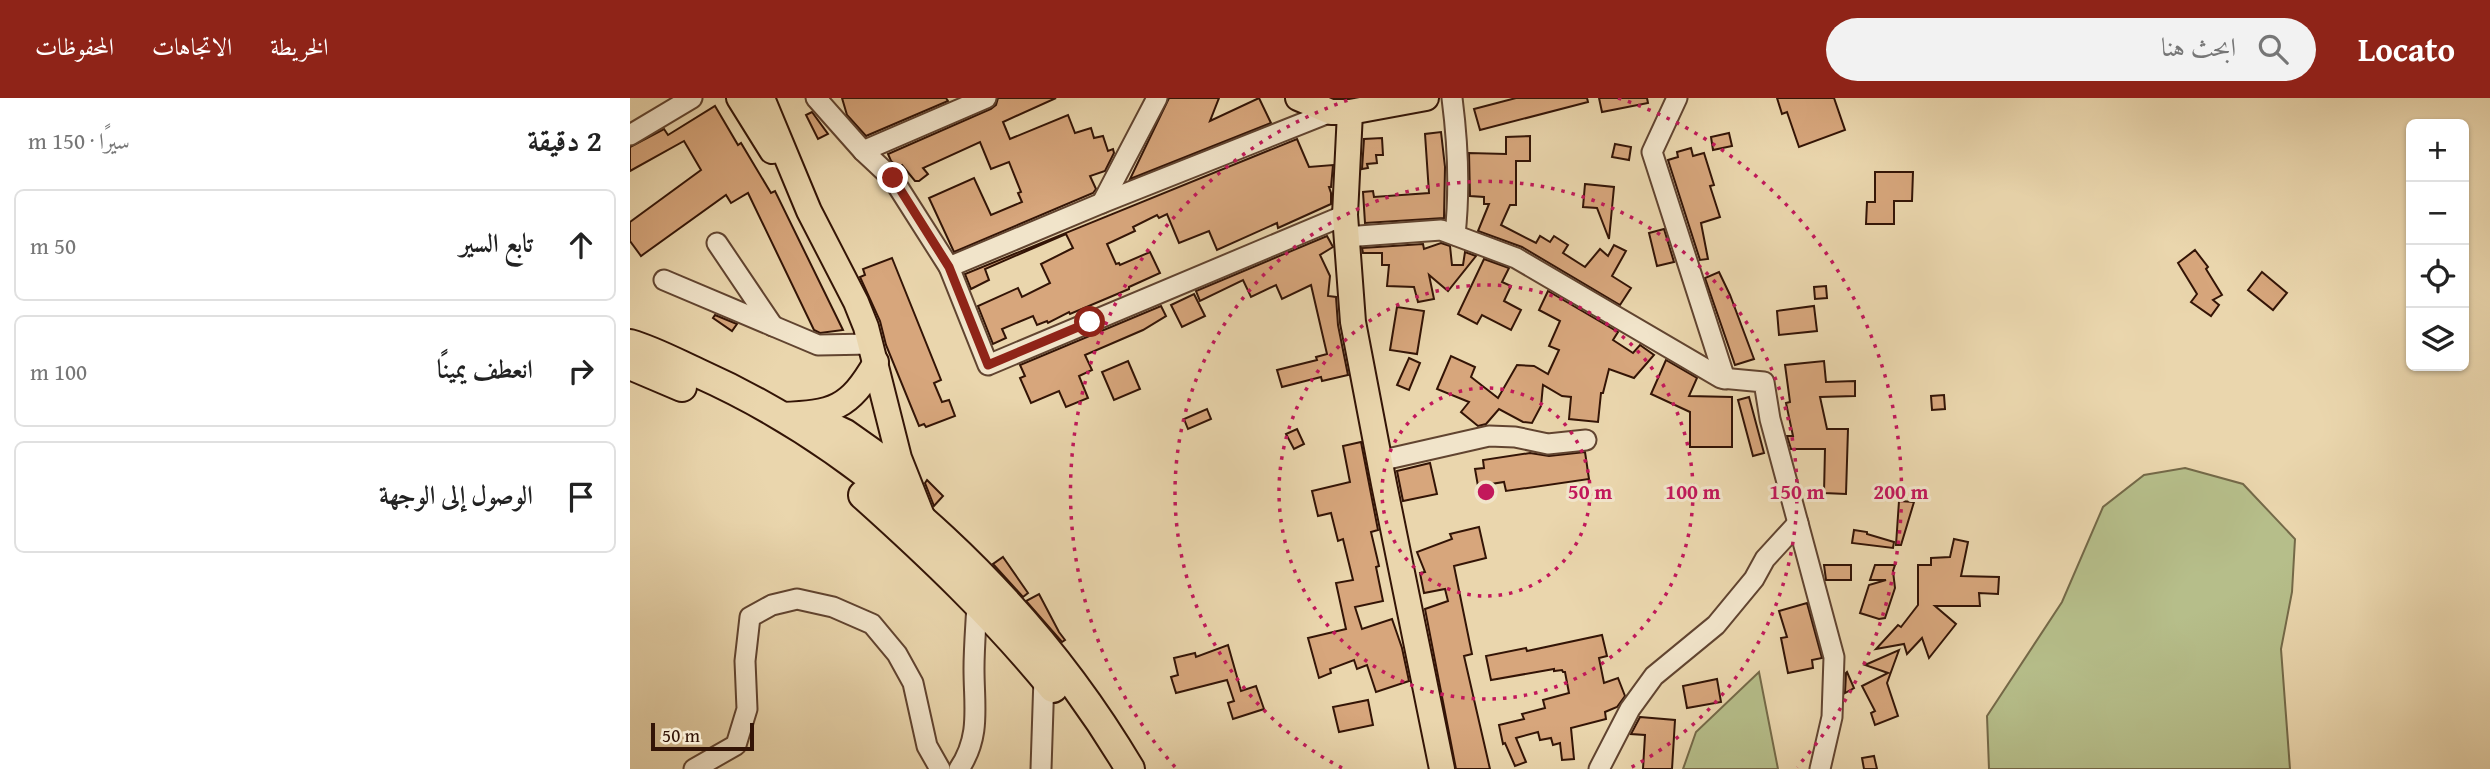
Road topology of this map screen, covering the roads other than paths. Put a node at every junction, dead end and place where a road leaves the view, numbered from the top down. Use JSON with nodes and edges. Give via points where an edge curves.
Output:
{"nodes":[{"id":1,"x":692,"y":98,"type":"edge"},
{"id":2,"x":739,"y":98,"type":"edge"},
{"id":3,"x":762,"y":98,"type":"edge"},
{"id":4,"x":816,"y":98,"type":"edge"},
{"id":5,"x":986,"y":98,"type":"edge"},
{"id":6,"x":1157,"y":98,"type":"edge"},
{"id":7,"x":1298,"y":98,"type":"edge"},
{"id":8,"x":1426,"y":98,"type":"edge"},
{"id":9,"x":1452,"y":98,"type":"edge"},
{"id":10,"x":1677,"y":98,"type":"edge"},
{"id":11,"x":1393,"y":101,"type":"edge"},
{"id":12,"x":668,"y":104,"type":"edge"},
{"id":13,"x":1340,"y":112,"type":"junction"},
{"id":14,"x":630,"y":135,"type":"edge"},
{"id":15,"x":863,"y":151,"type":"junction"},
{"id":16,"x":1102,"y":203,"type":"junction"},
{"id":17,"x":810,"y":211,"type":"junction"},
{"id":18,"x":1345,"y":226,"type":"junction"},
{"id":19,"x":1455,"y":235,"type":"junction"},
{"id":20,"x":718,"y":243,"type":"dead end"},
{"id":21,"x":949,"y":267,"type":"junction"},
{"id":22,"x":664,"y":280,"type":"dead end"},
{"id":23,"x":773,"y":326,"type":"junction"},
{"id":24,"x":630,"y":344,"type":"edge"},
{"id":25,"x":874,"y":353,"type":"junction"},
{"id":26,"x":630,"y":365,"type":"edge"},
{"id":27,"x":1725,"y":379,"type":"junction"},
{"id":28,"x":794,"y":414,"type":"junction"},
{"id":29,"x":1586,"y":440,"type":"dead end"},
{"id":30,"x":1380,"y":461,"type":"junction"},
{"id":31,"x":904,"y":473,"type":"junction"},
{"id":32,"x":924,"y":522,"type":"junction"},
{"id":33,"x":1798,"y":523,"type":"junction"},
{"id":34,"x":977,"y":603,"type":"junction"},
{"id":35,"x":1044,"y":677,"type":"junction"},
{"id":36,"x":694,"y":769,"type":"edge"},
{"id":37,"x":940,"y":769,"type":"edge"},
{"id":38,"x":959,"y":769,"type":"edge"},
{"id":39,"x":1041,"y":769,"type":"edge"},
{"id":40,"x":1109,"y":769,"type":"edge"},
{"id":41,"x":1130,"y":769,"type":"edge"},
{"id":42,"x":1442,"y":769,"type":"edge"},
{"id":43,"x":1599,"y":769,"type":"edge"},
{"id":44,"x":1820,"y":769,"type":"edge"}],
"edges":[{"from":1,"to":12,"type":"street"},
{"from":2,"to":17,"type":"main road"},
{"from":3,"to":17,"type":"main road"},
{"from":4,"to":15,"type":"street"},
{"from":5,"to":15,"type":"street"},
{"from":6,"to":16,"type":"street"},
{"from":7,"to":13,"type":"main road"},
{"from":8,"to":11,"type":"main road"},
{"from":9,"to":19,"type":"street","via":[[1459,200]]},
{"from":10,"to":27,"type":"street","via":[[1653,152]]},
{"from":11,"to":13,"type":"main road"},
{"from":12,"to":14,"type":"street"},
{"from":13,"to":16,"type":"street"},
{"from":13,"to":18,"type":"main road"},
{"from":15,"to":21,"type":"street","via":[[893,178]]},
{"from":16,"to":21,"type":"street"},
{"from":17,"to":25,"type":"main road","via":[[856,302]]},
{"from":18,"to":19,"type":"street","via":[[1441,230]]},
{"from":18,"to":21,"type":"street","via":[[988,365]]},
{"from":18,"to":30,"type":"main road","via":[[1353,322]]},
{"from":19,"to":27,"type":"street","via":[[1517,258]]},
{"from":20,"to":23,"type":"street"},
{"from":22,"to":23,"type":"street"},
{"from":23,"to":25,"type":"street","via":[[818,345]]},
{"from":24,"to":28,"type":"highway"},
{"from":25,"to":28,"type":"main road","via":[[861,387],[853,395],[828,409]]},
{"from":25,"to":31,"type":"main road"},
{"from":26,"to":34,"type":"highway","via":[[737,410],[821,461],[911,538]]},
{"from":27,"to":33,"type":"street","via":[[1764,382]]},
{"from":28,"to":31,"type":"main road","via":[[846,432]]},
{"from":28,"to":32,"type":"highway"},
{"from":29,"to":30,"type":"street","via":[[1548,444],[1489,436]]},
{"from":30,"to":42,"type":"main road"},
{"from":31,"to":32,"type":"main road"},
{"from":32,"to":41,"type":"highway","via":[[998,595],[1061,668]]},
{"from":33,"to":43,"type":"street","via":[[1716,625],[1654,676],[1630,709]]},
{"from":33,"to":44,"type":"street","via":[[1834,657],[1832,717]]},
{"from":34,"to":35,"type":"highway"},
{"from":34,"to":38,"type":"street","via":[[975,729],[970,752]]},
{"from":35,"to":39,"type":"street"},
{"from":35,"to":40,"type":"highway"},
{"from":36,"to":37,"type":"street","via":[[736,745],[747,709],[745,661],[750,617],[797,599],[833,607],[872,624],[914,683],[927,746]]}]}
